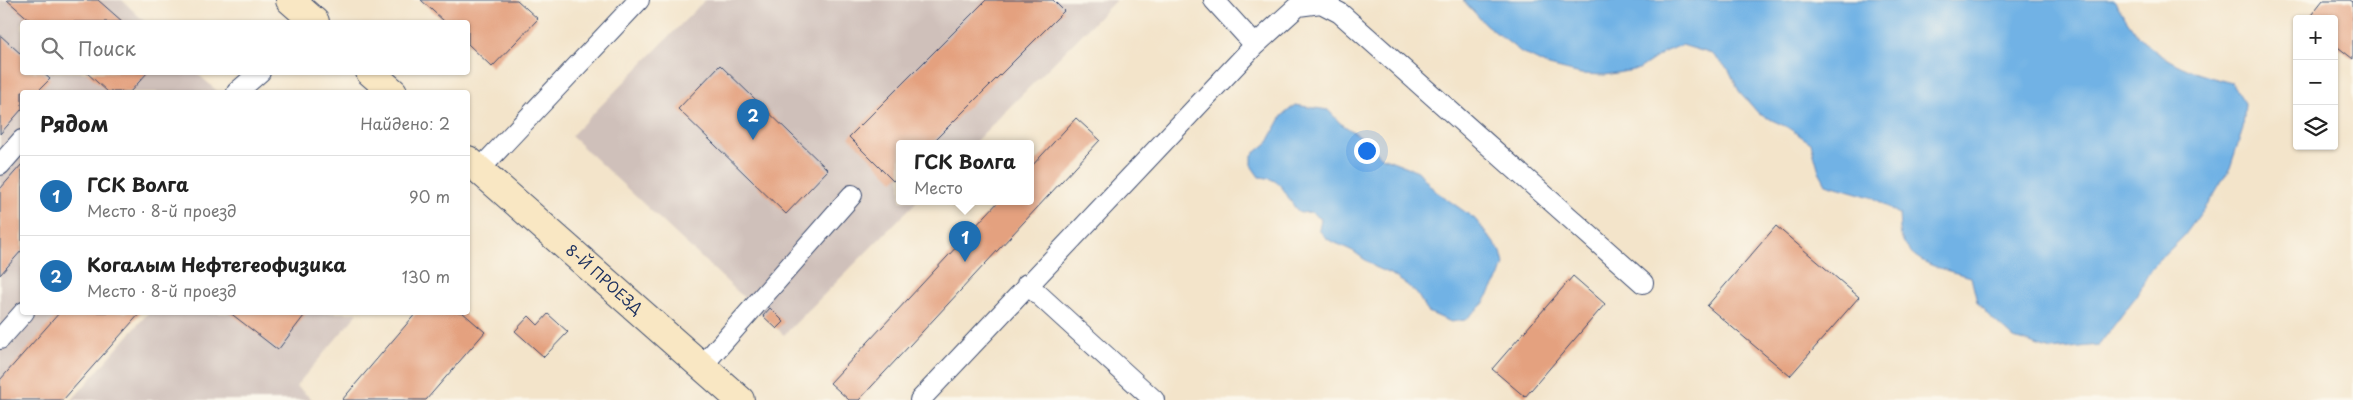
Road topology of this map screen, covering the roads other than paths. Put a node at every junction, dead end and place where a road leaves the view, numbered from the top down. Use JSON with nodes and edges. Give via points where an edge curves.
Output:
{"nodes":[{"id":1,"x":290,"y":0,"type":"edge"},
{"id":2,"x":639,"y":0,"type":"edge"},
{"id":3,"x":1214,"y":0,"type":"edge"},
{"id":4,"x":312,"y":20,"type":"edge"},
{"id":5,"x":1255,"y":46,"type":"junction"},
{"id":6,"x":257,"y":75,"type":"edge"},
{"id":7,"x":373,"y":75,"type":"edge"},
{"id":8,"x":239,"y":90,"type":"edge"},
{"id":9,"x":391,"y":90,"type":"edge"},
{"id":10,"x":20,"y":142,"type":"edge"},
{"id":11,"x":0,"y":165,"type":"edge"},
{"id":12,"x":473,"y":165,"type":"edge"},
{"id":13,"x":852,"y":195,"type":"dead end"},
{"id":14,"x":1643,"y":283,"type":"dead end"},
{"id":15,"x":1028,"y":284,"type":"junction"},
{"id":16,"x":21,"y":315,"type":"edge"},
{"id":17,"x":0,"y":339,"type":"edge"},
{"id":18,"x":702,"y":366,"type":"junction"},
{"id":19,"x":740,"y":400,"type":"edge"},
{"id":20,"x":920,"y":400,"type":"edge"},
{"id":21,"x":1154,"y":400,"type":"edge"}],
"edges":[{"from":1,"to":4,"type":"street"},
{"from":2,"to":12,"type":"lane"},
{"from":3,"to":5,"type":"lane"},
{"from":5,"to":14,"type":"lane","via":[[1298,6],[1321,3],[1340,13]]},
{"from":5,"to":15,"type":"lane"},
{"from":6,"to":8,"type":"lane"},
{"from":7,"to":9,"type":"street"},
{"from":10,"to":11,"type":"lane"},
{"from":12,"to":18,"type":"street","name":"8-Й ПРОЕЗД"},
{"from":13,"to":18,"type":"lane"},
{"from":15,"to":20,"type":"lane"},
{"from":15,"to":21,"type":"lane"},
{"from":16,"to":17,"type":"lane"},
{"from":18,"to":19,"type":"street","name":"8-Й ПРОЕЗД"}]}
